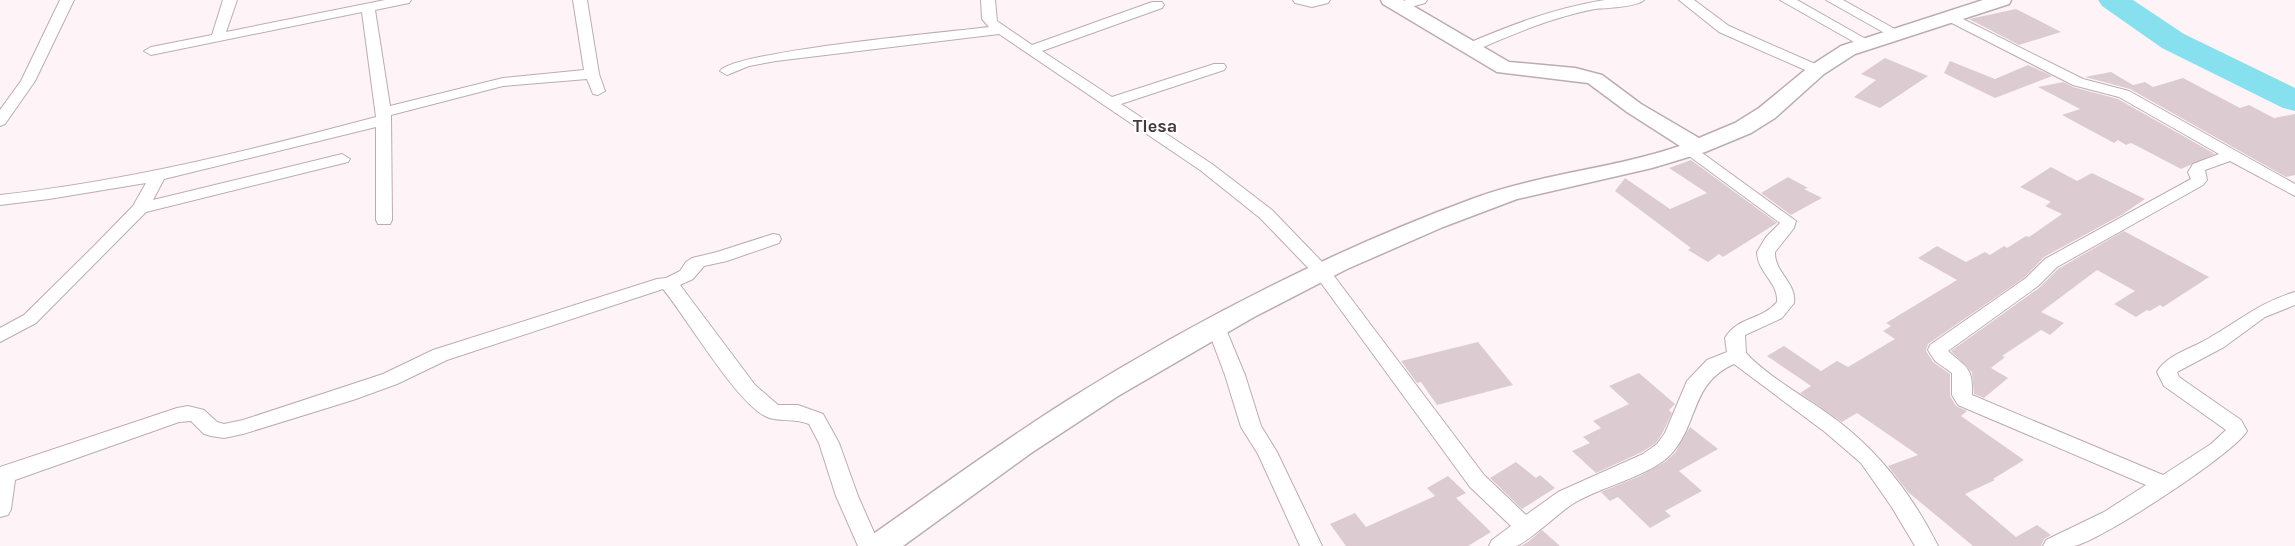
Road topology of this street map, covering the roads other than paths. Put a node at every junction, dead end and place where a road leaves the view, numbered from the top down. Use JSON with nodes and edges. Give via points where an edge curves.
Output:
{"nodes":[{"id":1,"x":67,"y":0,"type":"edge"},
{"id":2,"x":230,"y":0,"type":"edge"},
{"id":3,"x":404,"y":0,"type":"edge"},
{"id":4,"x":580,"y":0,"type":"edge"},
{"id":5,"x":988,"y":0,"type":"edge"},
{"id":6,"x":1300,"y":0,"type":"edge"},
{"id":7,"x":1323,"y":0,"type":"edge"},
{"id":8,"x":1420,"y":0,"type":"edge"},
{"id":9,"x":1637,"y":0,"type":"edge"},
{"id":10,"x":1686,"y":0,"type":"edge"},
{"id":11,"x":1787,"y":0,"type":"edge"},
{"id":12,"x":1833,"y":0,"type":"edge"},
{"id":13,"x":2002,"y":0,"type":"edge"},
{"id":14,"x":1395,"y":3,"type":"edge"},
{"id":15,"x":1156,"y":5,"type":"dead end"},
{"id":16,"x":345,"y":6,"type":"edge"},
{"id":17,"x":367,"y":7,"type":"junction"},
{"id":18,"x":1949,"y":16,"type":"junction"},
{"id":19,"x":1001,"y":30,"type":"junction"},
{"id":20,"x":1896,"y":34,"type":"junction"},
{"id":21,"x":217,"y":39,"type":"junction"},
{"id":22,"x":1866,"y":43,"type":"junction"},
{"id":23,"x":1468,"y":48,"type":"junction"},
{"id":24,"x":1030,"y":50,"type":"junction"},
{"id":25,"x":151,"y":51,"type":"dead end"},
{"id":26,"x":1219,"y":67,"type":"dead end"},
{"id":27,"x":1817,"y":70,"type":"junction"},
{"id":28,"x":727,"y":71,"type":"dead end"},
{"id":29,"x":592,"y":74,"type":"junction"},
{"id":30,"x":598,"y":91,"type":"dead end"},
{"id":31,"x":1109,"y":103,"type":"junction"},
{"id":32,"x":384,"y":116,"type":"junction"},
{"id":33,"x":0,"y":121,"type":"edge"},
{"id":34,"x":1693,"y":148,"type":"junction"},
{"id":35,"x":2231,"y":155,"type":"junction"},
{"id":36,"x":342,"y":159,"type":"dead end"},
{"id":37,"x":157,"y":177,"type":"junction"},
{"id":38,"x":2295,"y":191,"type":"edge"},
{"id":39,"x":0,"y":200,"type":"edge"},
{"id":40,"x":140,"y":208,"type":"junction"},
{"id":41,"x":384,"y":220,"type":"dead end"},
{"id":42,"x":773,"y":239,"type":"dead end"},
{"id":43,"x":1322,"y":272,"type":"junction"},
{"id":44,"x":668,"y":284,"type":"junction"},
{"id":45,"x":2295,"y":298,"type":"edge"},
{"id":46,"x":1216,"y":327,"type":"junction"},
{"id":47,"x":0,"y":336,"type":"edge"},
{"id":48,"x":1737,"y":355,"type":"junction"},
{"id":49,"x":3,"y":475,"type":"edge"},
{"id":50,"x":2164,"y":484,"type":"junction"},
{"id":51,"x":0,"y":509,"type":"edge"},
{"id":52,"x":1524,"y":526,"type":"junction"},
{"id":53,"x":869,"y":546,"type":"edge"},
{"id":54,"x":880,"y":546,"type":"edge"},
{"id":55,"x":1311,"y":546,"type":"edge"},
{"id":56,"x":1500,"y":546,"type":"edge"},
{"id":57,"x":1928,"y":546,"type":"edge"},
{"id":58,"x":2054,"y":546,"type":"edge"}],
"edges":[{"from":1,"to":33,"type":"street","via":[[28,81]]},
{"from":2,"to":21,"type":"street"},
{"from":3,"to":17,"type":"street"},
{"from":4,"to":29,"type":"street"},
{"from":5,"to":19,"type":"street","via":[[989,21]]},
{"from":6,"to":7,"type":"street","via":[[1312,3]]},
{"from":8,"to":14,"type":"street"},
{"from":9,"to":23,"type":"street","via":[[1584,6],[1559,13],[1513,28]]},
{"from":10,"to":27,"type":"street","via":[[1724,29]]},
{"from":11,"to":22,"type":"street"},
{"from":12,"to":20,"type":"street"},
{"from":13,"to":18,"type":"main road"},
{"from":14,"to":23,"type":"main road"},
{"from":15,"to":24,"type":"street"},
{"from":16,"to":17,"type":"street"},
{"from":16,"to":21,"type":"street"},
{"from":17,"to":32,"type":"street"},
{"from":18,"to":20,"type":"main road"},
{"from":18,"to":35,"type":"street","via":[[2078,82],[2124,94]]},
{"from":19,"to":24,"type":"street"},
{"from":19,"to":28,"type":"street","via":[[768,58]]},
{"from":20,"to":22,"type":"main road"},
{"from":21,"to":25,"type":"street"},
{"from":22,"to":27,"type":"main road","via":[[1848,50]]},
{"from":23,"to":34,"type":"main road","via":[[1504,68],[1575,74],[1595,79]]},
{"from":24,"to":31,"type":"street"},
{"from":26,"to":31,"type":"street"},
{"from":27,"to":34,"type":"main road","via":[[1759,118]]},
{"from":29,"to":30,"type":"street"},
{"from":29,"to":32,"type":"street","via":[[503,82]]},
{"from":31,"to":43,"type":"street","via":[[1240,193],[1266,214]]},
{"from":32,"to":37,"type":"street"},
{"from":32,"to":41,"type":"street"},
{"from":34,"to":43,"type":"main road","via":[[1559,180],[1482,203]]},
{"from":34,"to":48,"type":"street","via":[[1788,221],[1770,245],[1766,258],[1768,269],[1788,297],[1787,302],[1780,310],[1738,331],[1734,338]]},
{"from":35,"to":38,"type":"street"},
{"from":35,"to":50,"type":"street","via":[[2199,167],[2197,182],[2051,263],[2032,282],[1937,350],[1960,370],[1962,395],[1966,400]]},
{"from":36,"to":40,"type":"street"},
{"from":37,"to":39,"type":"street"},
{"from":37,"to":40,"type":"street"},
{"from":40,"to":47,"type":"street","via":[[30,319]]},
{"from":42,"to":44,"type":"street","via":[[698,262],[687,275]]},
{"from":43,"to":46,"type":"main road","via":[[1262,300]]},
{"from":43,"to":52,"type":"street","via":[[1476,481]]},
{"from":44,"to":49,"type":"street","via":[[659,283],[440,355],[390,379],[243,427],[224,432],[202,424],[197,416],[188,413],[177,415]]},
{"from":44,"to":53,"type":"street","via":[[762,404],[773,412],[798,412],[816,419],[829,443]]},
{"from":45,"to":50,"type":"street","via":[[2259,313],[2217,342],[2168,368],[2167,376],[2171,381],[2234,425],[2237,431],[2218,449]]},
{"from":46,"to":54,"type":"main road","via":[[1100,395]]},
{"from":46,"to":55,"type":"street","via":[[1251,427],[1267,452]]},
{"from":48,"to":52,"type":"street","via":[[1714,365],[1694,386],[1674,436],[1664,449],[1650,459],[1564,498]]},
{"from":48,"to":57,"type":"street","via":[[1868,458]]},
{"from":49,"to":51,"type":"street"},
{"from":50,"to":58,"type":"street","via":[[2112,518]]},
{"from":52,"to":56,"type":"street"}]}
